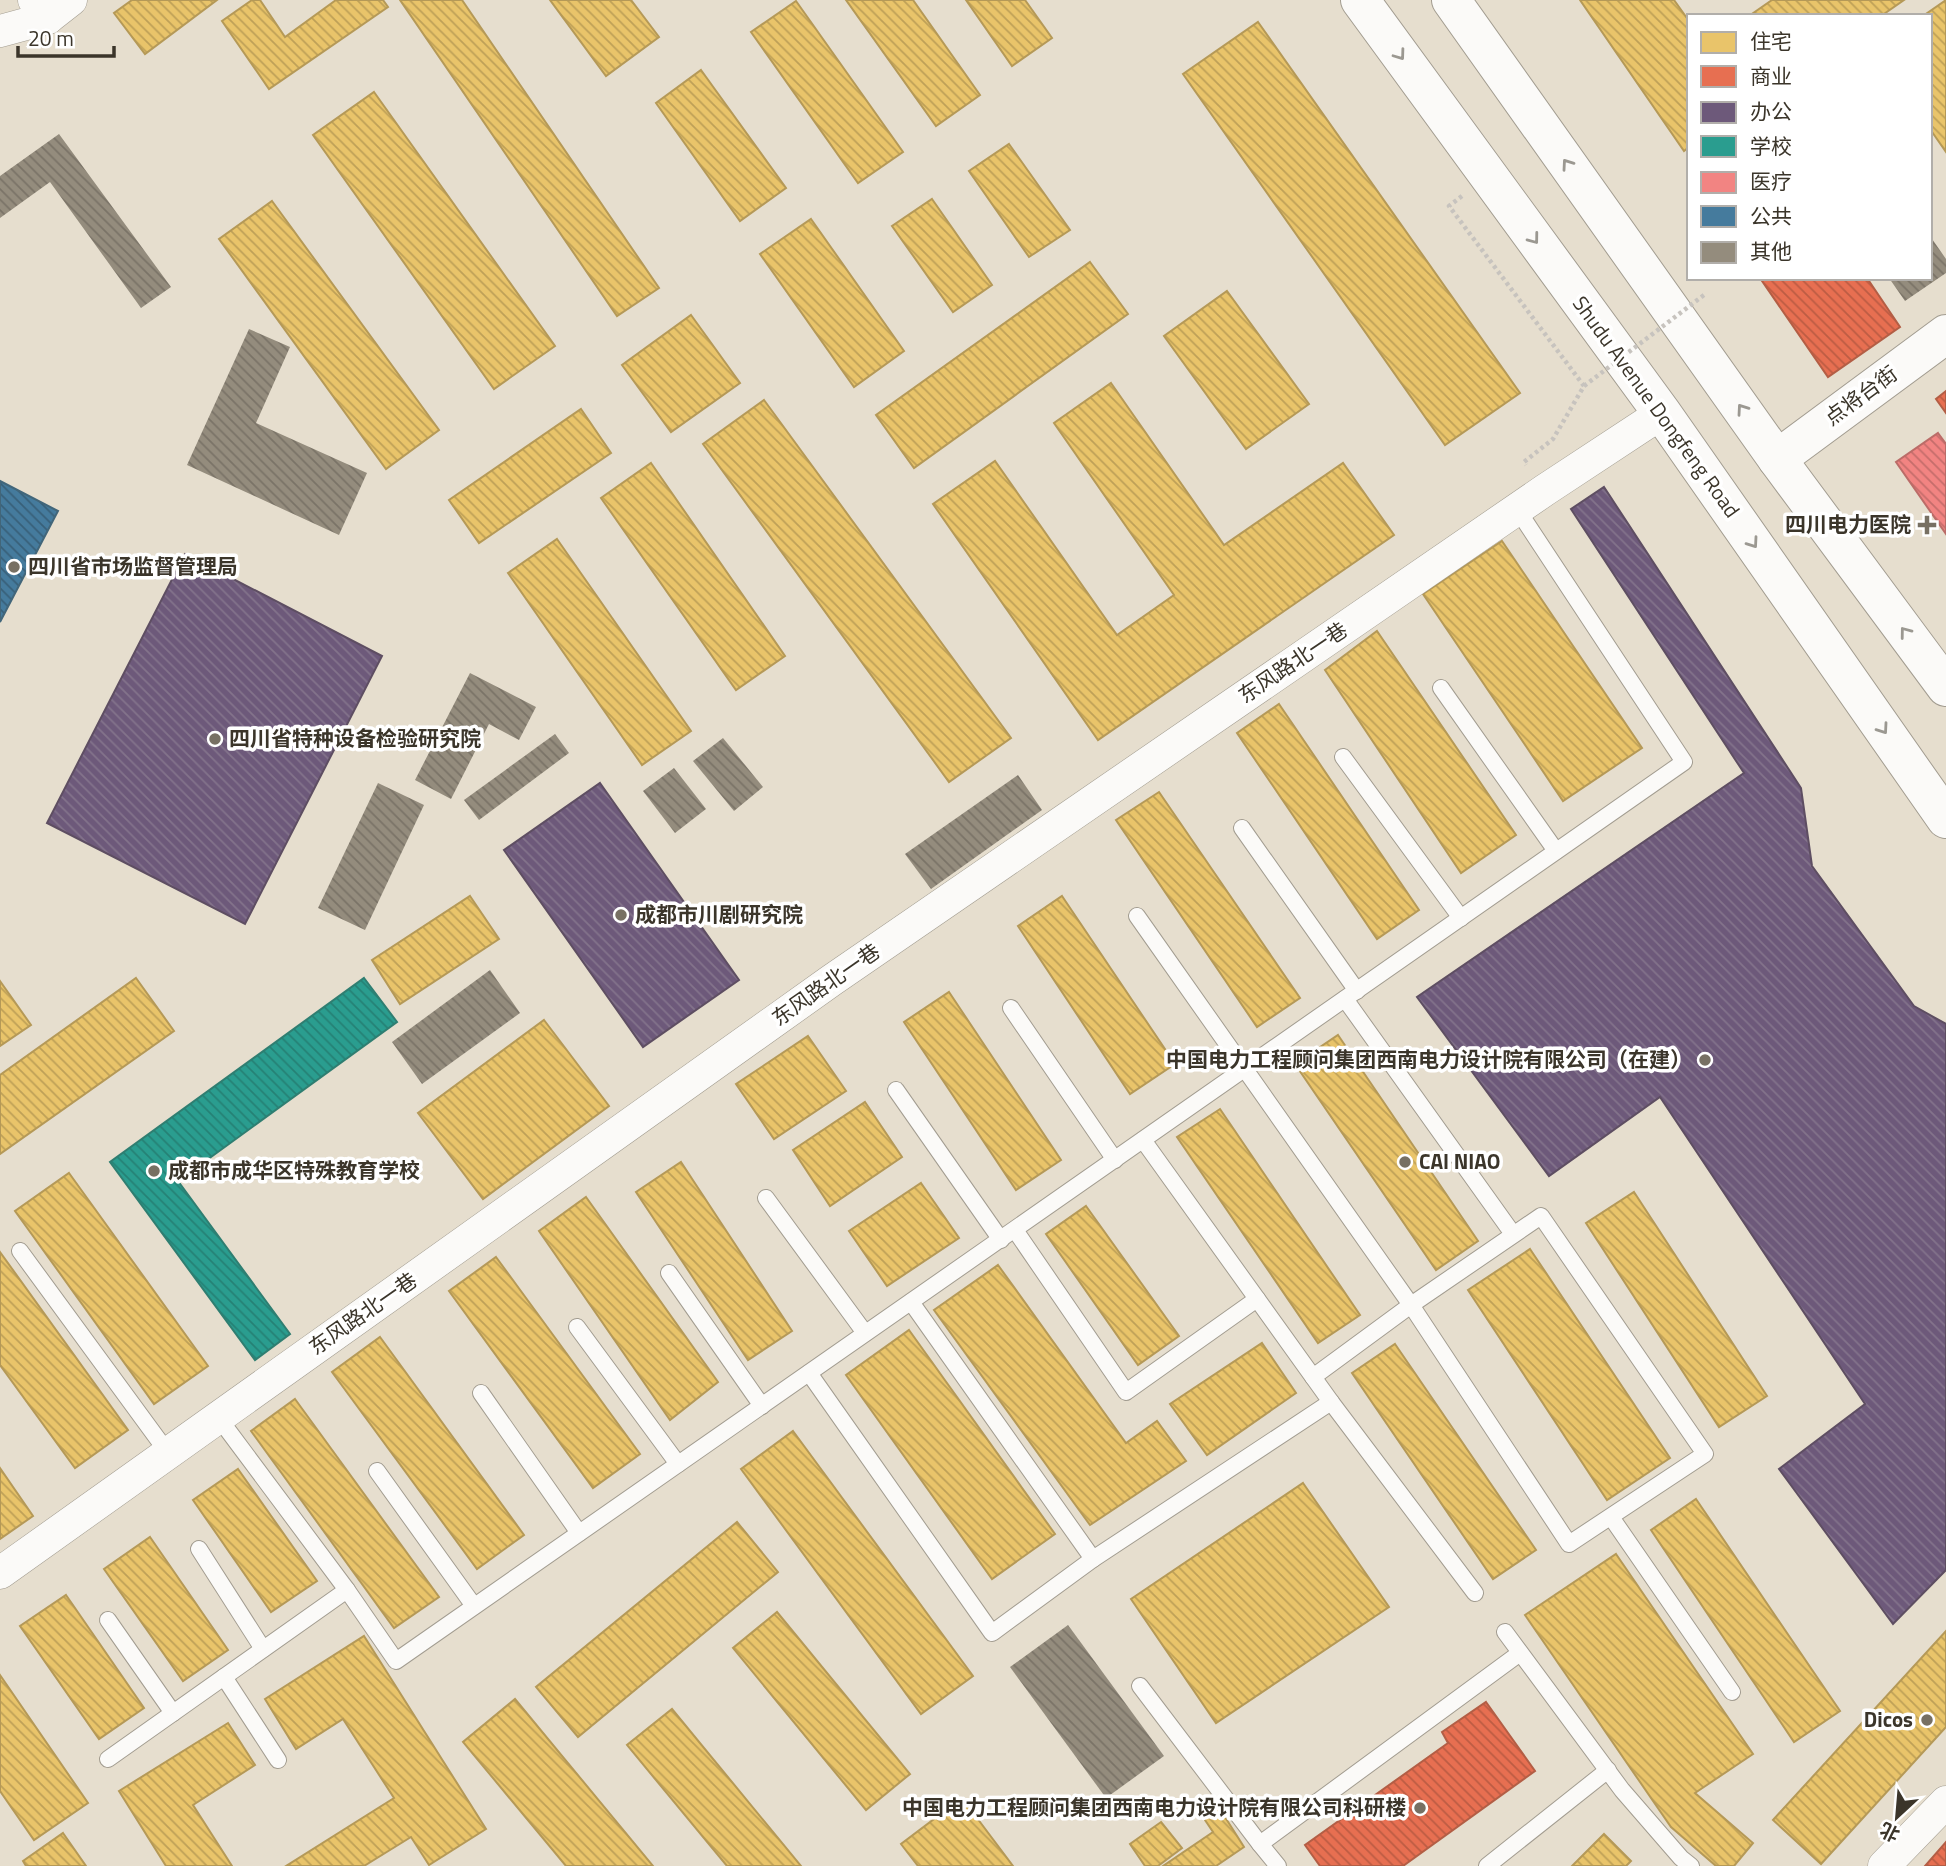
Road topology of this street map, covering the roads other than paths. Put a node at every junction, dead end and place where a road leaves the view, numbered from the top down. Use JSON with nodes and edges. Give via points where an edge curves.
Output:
{"nodes":[{"id":1,"x":1360,"y":0,"type":"edge"},
{"id":2,"x":1451,"y":0,"type":"edge"},
{"id":3,"x":51,"y":6,"type":"edge"},
{"id":4,"x":0,"y":31,"type":"edge"},
{"id":5,"x":1946,"y":334,"type":"edge"},
{"id":6,"x":1662,"y":413,"type":"junction"},
{"id":7,"x":1777,"y":459,"type":"junction"},
{"id":8,"x":1517,"y":509,"type":"junction"},
{"id":9,"x":1946,"y":687,"type":"edge"},
{"id":10,"x":1441,"y":688,"type":"dead end"},
{"id":11,"x":1343,"y":757,"type":"dead end"},
{"id":12,"x":1946,"y":819,"type":"edge"},
{"id":13,"x":1242,"y":828,"type":"dead end"},
{"id":14,"x":1556,"y":851,"type":"junction"},
{"id":15,"x":1137,"y":916,"type":"dead end"},
{"id":16,"x":1461,"y":918,"type":"junction"},
{"id":17,"x":1351,"y":995,"type":"junction"},
{"id":18,"x":1010,"y":1008,"type":"dead end"},
{"id":19,"x":1244,"y":1070,"type":"junction"},
{"id":20,"x":896,"y":1090,"type":"dead end"},
{"id":21,"x":1143,"y":1140,"type":"junction"},
{"id":22,"x":1115,"y":1160,"type":"junction"},
{"id":23,"x":766,"y":1198,"type":"dead end"},
{"id":24,"x":1016,"y":1230,"type":"junction"},
{"id":25,"x":1513,"y":1234,"type":"junction"},
{"id":26,"x":1001,"y":1240,"type":"junction"},
{"id":27,"x":20,"y":1251,"type":"dead end"},
{"id":28,"x":669,"y":1273,"type":"dead end"},
{"id":29,"x":1257,"y":1299,"type":"junction"},
{"id":30,"x":911,"y":1302,"type":"junction"},
{"id":31,"x":1411,"y":1305,"type":"junction"},
{"id":32,"x":576,"y":1327,"type":"dead end"},
{"id":33,"x":865,"y":1333,"type":"junction"},
{"id":34,"x":809,"y":1373,"type":"junction"},
{"id":35,"x":1313,"y":1377,"type":"junction"},
{"id":36,"x":481,"y":1393,"type":"dead end"},
{"id":37,"x":1331,"y":1402,"type":"junction"},
{"id":38,"x":762,"y":1406,"type":"junction"},
{"id":39,"x":218,"y":1417,"type":"junction"},
{"id":40,"x":168,"y":1453,"type":"junction"},
{"id":41,"x":678,"y":1464,"type":"junction"},
{"id":42,"x":377,"y":1471,"type":"dead end"},
{"id":43,"x":1611,"y":1517,"type":"junction"},
{"id":44,"x":579,"y":1533,"type":"junction"},
{"id":45,"x":199,"y":1549,"type":"dead end"},
{"id":46,"x":1093,"y":1559,"type":"junction"},
{"id":47,"x":0,"y":1573,"type":"edge"},
{"id":48,"x":347,"y":1590,"type":"junction"},
{"id":49,"x":1475,"y":1592,"type":"dead end"},
{"id":50,"x":474,"y":1606,"type":"junction"},
{"id":51,"x":108,"y":1620,"type":"dead end"},
{"id":52,"x":1505,"y":1632,"type":"dead end"},
{"id":53,"x":264,"y":1649,"type":"junction"},
{"id":54,"x":1520,"y":1653,"type":"junction"},
{"id":55,"x":224,"y":1677,"type":"junction"},
{"id":56,"x":1140,"y":1686,"type":"dead end"},
{"id":57,"x":1732,"y":1692,"type":"dead end"},
{"id":58,"x":173,"y":1713,"type":"junction"},
{"id":59,"x":108,"y":1759,"type":"dead end"},
{"id":60,"x":278,"y":1760,"type":"dead end"},
{"id":61,"x":1608,"y":1770,"type":"junction"},
{"id":62,"x":1946,"y":1801,"type":"edge"},
{"id":63,"x":1260,"y":1844,"type":"junction"},
{"id":64,"x":1278,"y":1866,"type":"edge"},
{"id":65,"x":1487,"y":1866,"type":"edge"},
{"id":66,"x":1691,"y":1866,"type":"edge"},
{"id":67,"x":1884,"y":1866,"type":"edge"}],
"edges":[{"from":1,"to":6,"type":"main road","name":"Shudu Avenue Dongfeng Road","one_way":true},
{"from":7,"to":2,"type":"main road","one_way":true},
{"from":3,"to":4,"type":"street"},
{"from":5,"to":7,"type":"main road","name":"点将台街"},
{"from":6,"to":8,"type":"street","name":"东风路北一巷"},
{"from":6,"to":12,"type":"main road","name":"Shudu Avenue Dongfeng Road","one_way":true},
{"from":9,"to":7,"type":"main road","one_way":true},
{"from":8,"to":14,"type":"lane","via":[[1684,762]]},
{"from":8,"to":39,"type":"street","name":"东风路北一巷","via":[[832,980]]},
{"from":10,"to":14,"type":"lane"},
{"from":11,"to":16,"type":"lane"},
{"from":13,"to":17,"type":"lane"},
{"from":14,"to":16,"type":"lane"},
{"from":15,"to":19,"type":"lane"},
{"from":16,"to":17,"type":"lane"},
{"from":17,"to":19,"type":"lane"},
{"from":17,"to":25,"type":"lane"},
{"from":18,"to":22,"type":"lane"},
{"from":19,"to":21,"type":"lane"},
{"from":19,"to":31,"type":"lane"},
{"from":20,"to":26,"type":"lane"},
{"from":21,"to":22,"type":"lane"},
{"from":21,"to":29,"type":"lane"},
{"from":22,"to":24,"type":"lane"},
{"from":23,"to":33,"type":"lane"},
{"from":24,"to":26,"type":"lane"},
{"from":24,"to":29,"type":"lane","via":[[1126,1392]]},
{"from":25,"to":31,"type":"lane"},
{"from":25,"to":43,"type":"lane","via":[[1541,1216],[1704,1454]]},
{"from":26,"to":30,"type":"lane"},
{"from":27,"to":40,"type":"lane"},
{"from":28,"to":38,"type":"lane"},
{"from":29,"to":35,"type":"lane"},
{"from":30,"to":33,"type":"lane"},
{"from":30,"to":46,"type":"lane"},
{"from":31,"to":35,"type":"lane"},
{"from":31,"to":43,"type":"lane","via":[[1569,1544]]},
{"from":32,"to":41,"type":"lane"},
{"from":33,"to":34,"type":"lane"},
{"from":34,"to":38,"type":"lane"},
{"from":34,"to":46,"type":"lane","via":[[992,1633]]},
{"from":35,"to":37,"type":"lane"},
{"from":36,"to":44,"type":"lane"},
{"from":37,"to":46,"type":"lane"},
{"from":37,"to":49,"type":"lane"},
{"from":38,"to":41,"type":"lane"},
{"from":39,"to":40,"type":"street","name":"东风路北一巷"},
{"from":39,"to":48,"type":"lane"},
{"from":40,"to":47,"type":"street","name":"东风路北一巷"},
{"from":41,"to":44,"type":"lane"},
{"from":42,"to":50,"type":"lane"},
{"from":43,"to":57,"type":"lane"},
{"from":44,"to":50,"type":"lane"},
{"from":45,"to":53,"type":"lane"},
{"from":48,"to":50,"type":"lane","via":[[396,1661]]},
{"from":48,"to":53,"type":"lane"},
{"from":51,"to":58,"type":"lane"},
{"from":52,"to":54,"type":"lane"},
{"from":53,"to":55,"type":"lane"},
{"from":54,"to":61,"type":"lane"},
{"from":54,"to":63,"type":"lane"},
{"from":55,"to":58,"type":"lane"},
{"from":55,"to":60,"type":"lane"},
{"from":56,"to":63,"type":"lane"},
{"from":58,"to":59,"type":"lane"},
{"from":61,"to":65,"type":"lane"},
{"from":61,"to":66,"type":"lane"},
{"from":62,"to":67,"type":"street"},
{"from":63,"to":64,"type":"lane"}]}
